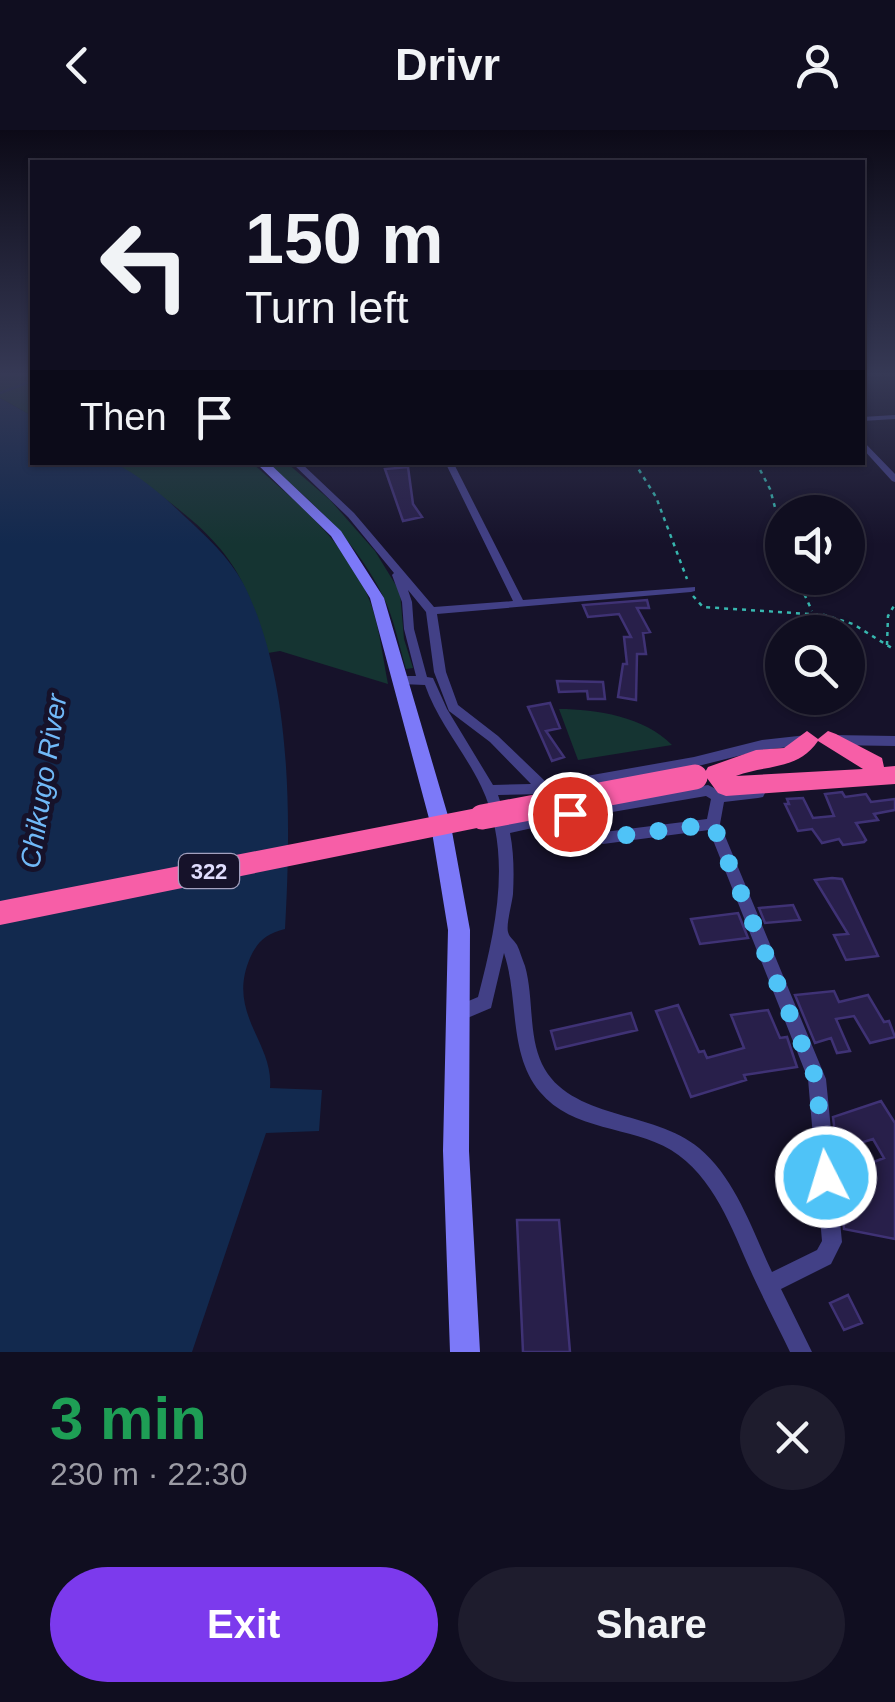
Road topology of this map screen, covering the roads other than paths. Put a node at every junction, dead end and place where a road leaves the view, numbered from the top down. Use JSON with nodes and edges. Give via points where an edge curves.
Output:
{"nodes":[{"id":1,"x":865,"y":445,"type":"edge"},
{"id":2,"x":263,"y":465,"type":"edge"},
{"id":3,"x":298,"y":465,"type":"edge"},
{"id":4,"x":450,"y":465,"type":"edge"},
{"id":5,"x":895,"y":479,"type":"edge"},
{"id":6,"x":391,"y":564,"type":"junction"},
{"id":7,"x":690,"y":588,"type":"road end"},
{"id":8,"x":519,"y":602,"type":"junction"},
{"id":9,"x":431,"y":611,"type":"junction"},
{"id":10,"x":412,"y":679,"type":"junction"},
{"id":11,"x":817,"y":740,"type":"junction"},
{"id":12,"x":895,"y":742,"type":"edge"},
{"id":13,"x":890,"y":771,"type":"edge"},
{"id":14,"x":709,"y":783,"type":"junction"},
{"id":15,"x":546,"y":789,"type":"junction"},
{"id":16,"x":490,"y":790,"type":"junction"},
{"id":17,"x":570,"y":814,"type":"junction"},
{"id":18,"x":493,"y":823,"type":"junction"},
{"id":19,"x":713,"y":824,"type":"junction"},
{"id":20,"x":430,"y":828,"type":"junction"},
{"id":21,"x":0,"y":912,"type":"edge"},
{"id":22,"x":500,"y":934,"type":"junction"},
{"id":23,"x":458,"y":1014,"type":"junction"},
{"id":24,"x":768,"y":1285,"type":"junction"},
{"id":25,"x":465,"y":1352,"type":"edge"},
{"id":26,"x":801,"y":1352,"type":"edge"}],
"edges":[{"from":1,"to":5,"type":"street"},
{"from":2,"to":10,"type":"street","via":[[325,522],[364,574]]},
{"from":3,"to":6,"type":"street"},
{"from":4,"to":8,"type":"street"},
{"from":6,"to":9,"type":"street"},
{"from":6,"to":10,"type":"street","via":[[407,602]]},
{"from":7,"to":8,"type":"street"},
{"from":8,"to":9,"type":"street"},
{"from":9,"to":15,"type":"street","via":[[453,708]]},
{"from":10,"to":16,"type":"street","via":[[429,682],[439,712]]},
{"from":10,"to":20,"type":"street"},
{"from":11,"to":12,"type":"street"},
{"from":11,"to":13,"type":"highway"},
{"from":11,"to":14,"type":"highway"},
{"from":11,"to":15,"type":"street"},
{"from":13,"to":14,"type":"highway","number":"322"},
{"from":13,"to":14,"type":"highway","via":[[830,782]]},
{"from":14,"to":17,"type":"street","via":[[708,790]]},
{"from":14,"to":18,"type":"highway","number":"322","bridge":true},
{"from":14,"to":19,"type":"street"},
{"from":15,"to":16,"type":"street"},
{"from":15,"to":17,"type":"street"},
{"from":16,"to":18,"type":"street"},
{"from":17,"to":18,"type":"street"},
{"from":17,"to":19,"type":"street","via":[[603,838]]},
{"from":18,"to":20,"type":"highway","number":"322"},
{"from":18,"to":22,"type":"street","via":[[506,874]]},
{"from":19,"to":24,"type":"street","via":[[816,1079],[832,1242],[824,1258]]},
{"from":20,"to":21,"type":"highway","number":"322"},
{"from":20,"to":23,"type":"street","via":[[459,930]]},
{"from":22,"to":23,"type":"street","via":[[485,1002]]},
{"from":22,"to":24,"type":"street","via":[[513,952],[529,1050],[542,1082],[574,1106],[682,1146],[711,1174]]},
{"from":23,"to":25,"type":"street"},
{"from":24,"to":26,"type":"street"}]}
